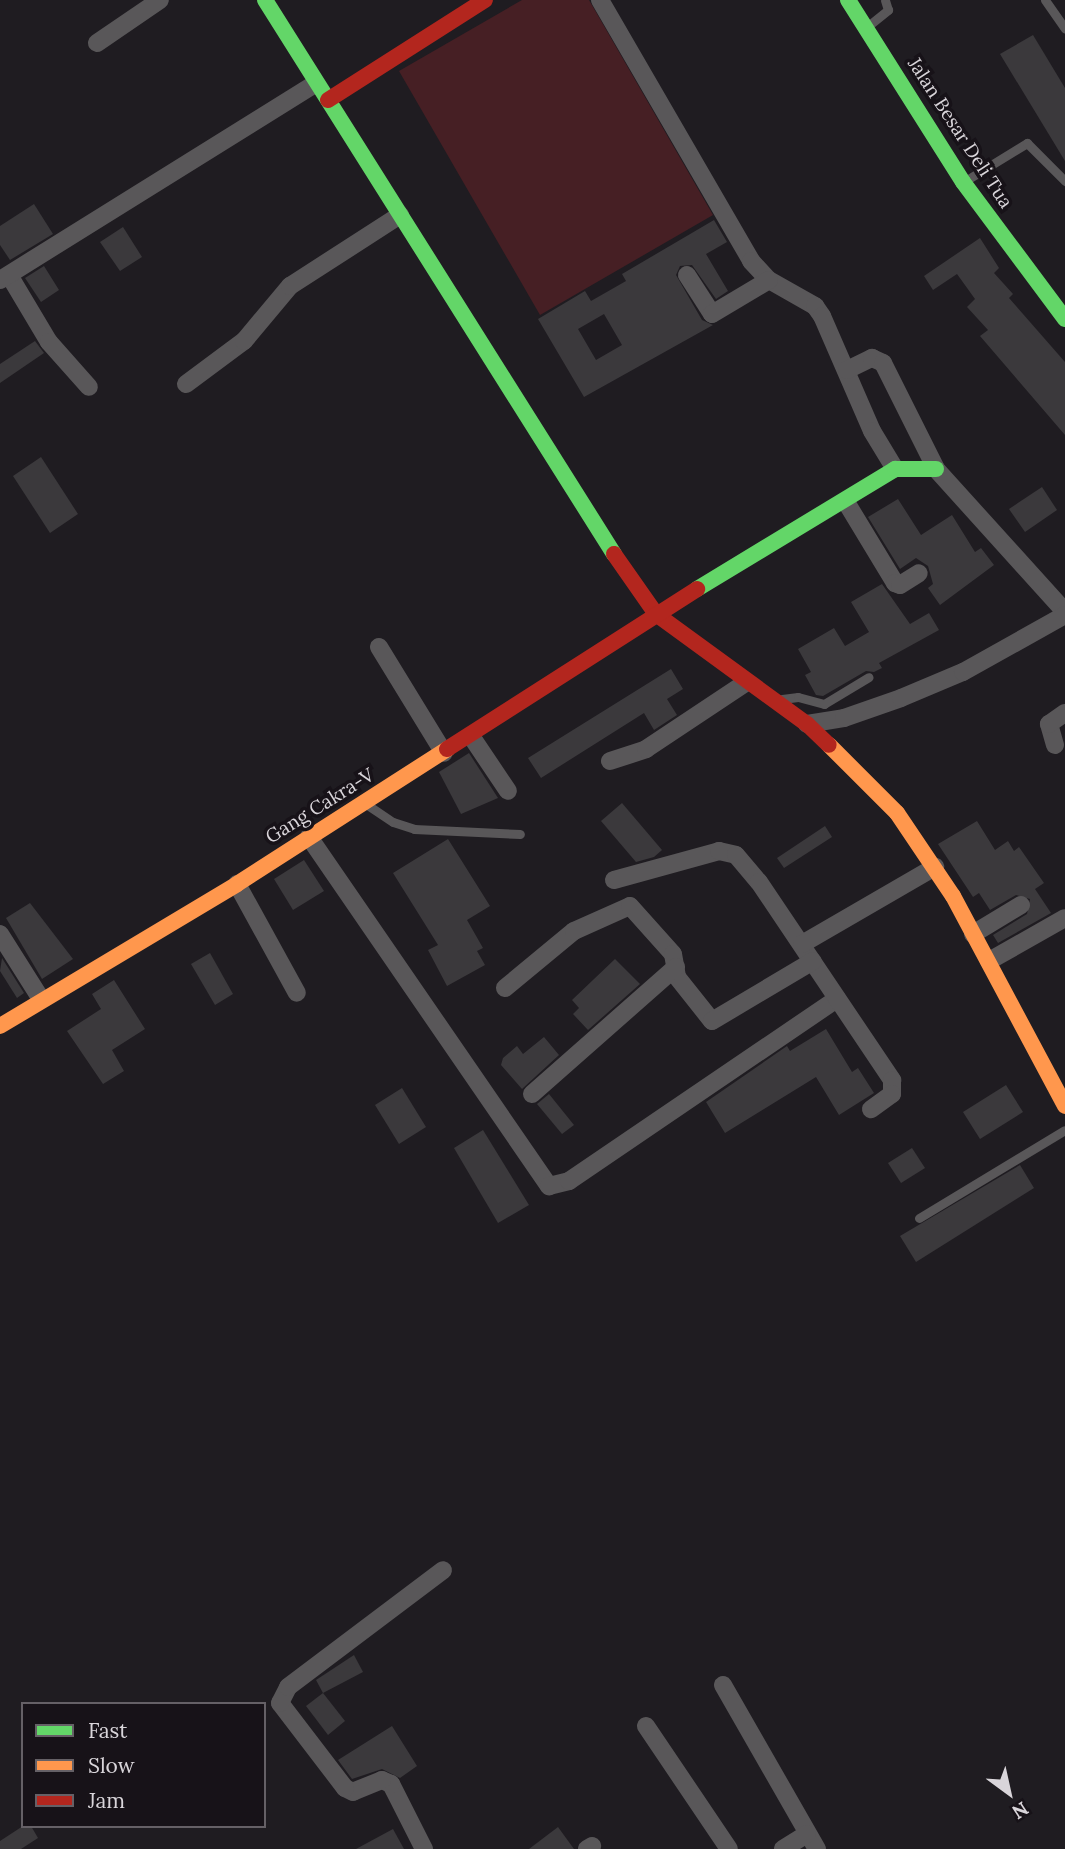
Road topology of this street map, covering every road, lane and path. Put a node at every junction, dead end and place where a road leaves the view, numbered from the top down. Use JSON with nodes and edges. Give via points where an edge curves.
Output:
{"nodes":[{"id":1,"x":160,"y":0,"type":"edge"},
{"id":2,"x":265,"y":0,"type":"edge"},
{"id":3,"x":485,"y":0,"type":"edge"},
{"id":4,"x":600,"y":0,"type":"edge"},
{"id":5,"x":848,"y":0,"type":"edge"},
{"id":6,"x":885,"y":0,"type":"edge"},
{"id":7,"x":1045,"y":0,"type":"edge"},
{"id":8,"x":866,"y":28,"type":"junction"},
{"id":9,"x":1065,"y":29,"type":"edge"},
{"id":10,"x":97,"y":43,"type":"dead end"},
{"id":11,"x":315,"y":84,"type":"junction"},
{"id":12,"x":328,"y":100,"type":"junction"},
{"id":13,"x":1065,"y":181,"type":"edge"},
{"id":14,"x":963,"y":182,"type":"junction"},
{"id":15,"x":400,"y":215,"type":"junction"},
{"id":16,"x":687,"y":275,"type":"dead end"},
{"id":17,"x":5,"y":278,"type":"edge"},
{"id":18,"x":769,"y":280,"type":"junction"},
{"id":19,"x":1065,"y":319,"type":"edge"},
{"id":20,"x":847,"y":370,"type":"junction"},
{"id":21,"x":186,"y":384,"type":"dead end"},
{"id":22,"x":89,"y":387,"type":"dead end"},
{"id":23,"x":895,"y":469,"type":"junction"},
{"id":24,"x":936,"y":469,"type":"junction"},
{"id":25,"x":846,"y":502,"type":"junction"},
{"id":26,"x":919,"y":573,"type":"dead end"},
{"id":27,"x":1065,"y":613,"type":"edge"},
{"id":28,"x":656,"y":614,"type":"junction"},
{"id":29,"x":379,"y":647,"type":"dead end"},
{"id":30,"x":869,"y":677,"type":"dead end"},
{"id":31,"x":747,"y":682,"type":"junction"},
{"id":32,"x":777,"y":700,"type":"junction"},
{"id":33,"x":1065,"y":713,"type":"edge"},
{"id":34,"x":807,"y":724,"type":"junction"},
{"id":35,"x":471,"y":736,"type":"junction"},
{"id":36,"x":1055,"y":745,"type":"dead end"},
{"id":37,"x":444,"y":753,"type":"junction"},
{"id":38,"x":610,"y":761,"type":"dead end"},
{"id":39,"x":508,"y":791,"type":"dead end"},
{"id":40,"x":365,"y":803,"type":"junction"},
{"id":41,"x":520,"y":834,"type":"dead end"},
{"id":42,"x":309,"y":837,"type":"junction"},
{"id":43,"x":935,"y":867,"type":"junction"},
{"id":44,"x":614,"y":880,"type":"dead end"},
{"id":45,"x":237,"y":884,"type":"junction"},
{"id":46,"x":1021,"y":905,"type":"dead end"},
{"id":47,"x":1065,"y":918,"type":"edge"},
{"id":48,"x":0,"y":934,"type":"edge"},
{"id":49,"x":973,"y":934,"type":"junction"},
{"id":50,"x":802,"y":944,"type":"junction"},
{"id":51,"x":813,"y":961,"type":"junction"},
{"id":52,"x":989,"y":961,"type":"junction"},
{"id":53,"x":676,"y":967,"type":"junction"},
{"id":54,"x":505,"y":988,"type":"dead end"},
{"id":55,"x":297,"y":993,"type":"dead end"},
{"id":56,"x":41,"y":999,"type":"junction"},
{"id":57,"x":838,"y":999,"type":"junction"},
{"id":58,"x":0,"y":1026,"type":"edge"},
{"id":59,"x":532,"y":1094,"type":"dead end"},
{"id":60,"x":1065,"y":1106,"type":"edge"},
{"id":61,"x":871,"y":1109,"type":"dead end"},
{"id":62,"x":1065,"y":1130,"type":"edge"},
{"id":63,"x":919,"y":1218,"type":"dead end"},
{"id":64,"x":443,"y":1570,"type":"dead end"},
{"id":65,"x":723,"y":1685,"type":"dead end"},
{"id":66,"x":646,"y":1726,"type":"dead end"},
{"id":67,"x":812,"y":1841,"type":"edge"},
{"id":68,"x":424,"y":1849,"type":"edge"},
{"id":69,"x":729,"y":1849,"type":"edge"},
{"id":70,"x":783,"y":1849,"type":"edge"}],
"edges":[{"from":1,"to":10,"type":"street"},
{"from":2,"to":11,"type":"main road"},
{"from":3,"to":12,"type":"main road"},
{"from":4,"to":18,"type":"street","via":[[751,261]]},
{"from":5,"to":8,"type":"main road","name":"Jalan Besar Deli Tua"},
{"from":6,"to":8,"type":"lane","via":[[888,10]]},
{"from":7,"to":9,"type":"lane"},
{"from":8,"to":14,"type":"main road","name":"Jalan Besar Deli Tua"},
{"from":11,"to":12,"type":"main road"},
{"from":11,"to":17,"type":"street"},
{"from":12,"to":15,"type":"main road"},
{"from":13,"to":14,"type":"lane","via":[[1027,143]]},
{"from":14,"to":19,"type":"main road","name":"Jalan Besar Deli Tua"},
{"from":15,"to":21,"type":"street","via":[[290,286],[244,341]]},
{"from":15,"to":28,"type":"main road"},
{"from":16,"to":18,"type":"street","via":[[712,314]]},
{"from":17,"to":22,"type":"street","via":[[49,342]]},
{"from":18,"to":20,"type":"street","via":[[815,306]]},
{"from":20,"to":23,"type":"street","via":[[872,431]]},
{"from":20,"to":24,"type":"street","via":[[872,358],[883,363]]},
{"from":23,"to":24,"type":"main road"},
{"from":23,"to":25,"type":"main road","name":"Gang Cakra-V"},
{"from":24,"to":27,"type":"street"},
{"from":25,"to":26,"type":"street","via":[[895,583],[900,585]]},
{"from":25,"to":28,"type":"main road","name":"Gang Cakra-V"},
{"from":27,"to":34,"type":"street","via":[[963,672],[844,718]]},
{"from":28,"to":31,"type":"main road"},
{"from":28,"to":35,"type":"main road","name":"Gang Cakra-V"},
{"from":29,"to":37,"type":"street"},
{"from":30,"to":32,"type":"lane","via":[[824,704],[798,697]]},
{"from":31,"to":32,"type":"main road"},
{"from":31,"to":38,"type":"street","via":[[646,749]]},
{"from":32,"to":34,"type":"main road"},
{"from":33,"to":36,"type":"street","via":[[1049,724]]},
{"from":34,"to":43,"type":"main road","via":[[879,793]]},
{"from":35,"to":37,"type":"main road","name":"Gang Cakra-V"},
{"from":35,"to":39,"type":"street"},
{"from":37,"to":40,"type":"main road","name":"Gang Cakra-V"},
{"from":40,"to":41,"type":"lane","via":[[393,822],[414,829]]},
{"from":40,"to":42,"type":"main road","name":"Gang Cakra-V"},
{"from":42,"to":45,"type":"main road","name":"Gang Cakra-V"},
{"from":42,"to":57,"type":"street","via":[[548,1186],[569,1181],[654,1119]]},
{"from":43,"to":49,"type":"main road"},
{"from":43,"to":50,"type":"street"},
{"from":44,"to":50,"type":"street","via":[[728,851],[759,882]]},
{"from":45,"to":55,"type":"street"},
{"from":45,"to":56,"type":"main road","name":"Gang Cakra-V"},
{"from":46,"to":49,"type":"street"},
{"from":47,"to":52,"type":"street"},
{"from":48,"to":56,"type":"street"},
{"from":49,"to":52,"type":"main road"},
{"from":50,"to":51,"type":"street"},
{"from":51,"to":53,"type":"street","via":[[712,1021],[677,977]]},
{"from":51,"to":57,"type":"street"},
{"from":52,"to":60,"type":"main road"},
{"from":53,"to":54,"type":"street","via":[[673,954],[630,906],[574,931]]},
{"from":53,"to":59,"type":"street"},
{"from":56,"to":58,"type":"main road","name":"Gang Cakra-V"},
{"from":57,"to":61,"type":"street","via":[[895,1088]]},
{"from":62,"to":63,"type":"lane"},
{"from":64,"to":68,"type":"street","via":[[288,1687],[280,1703],[345,1788],[353,1792],[382,1780],[391,1784]]},
{"from":65,"to":67,"type":"street"},
{"from":66,"to":69,"type":"street"},
{"from":67,"to":70,"type":"street"}]}
